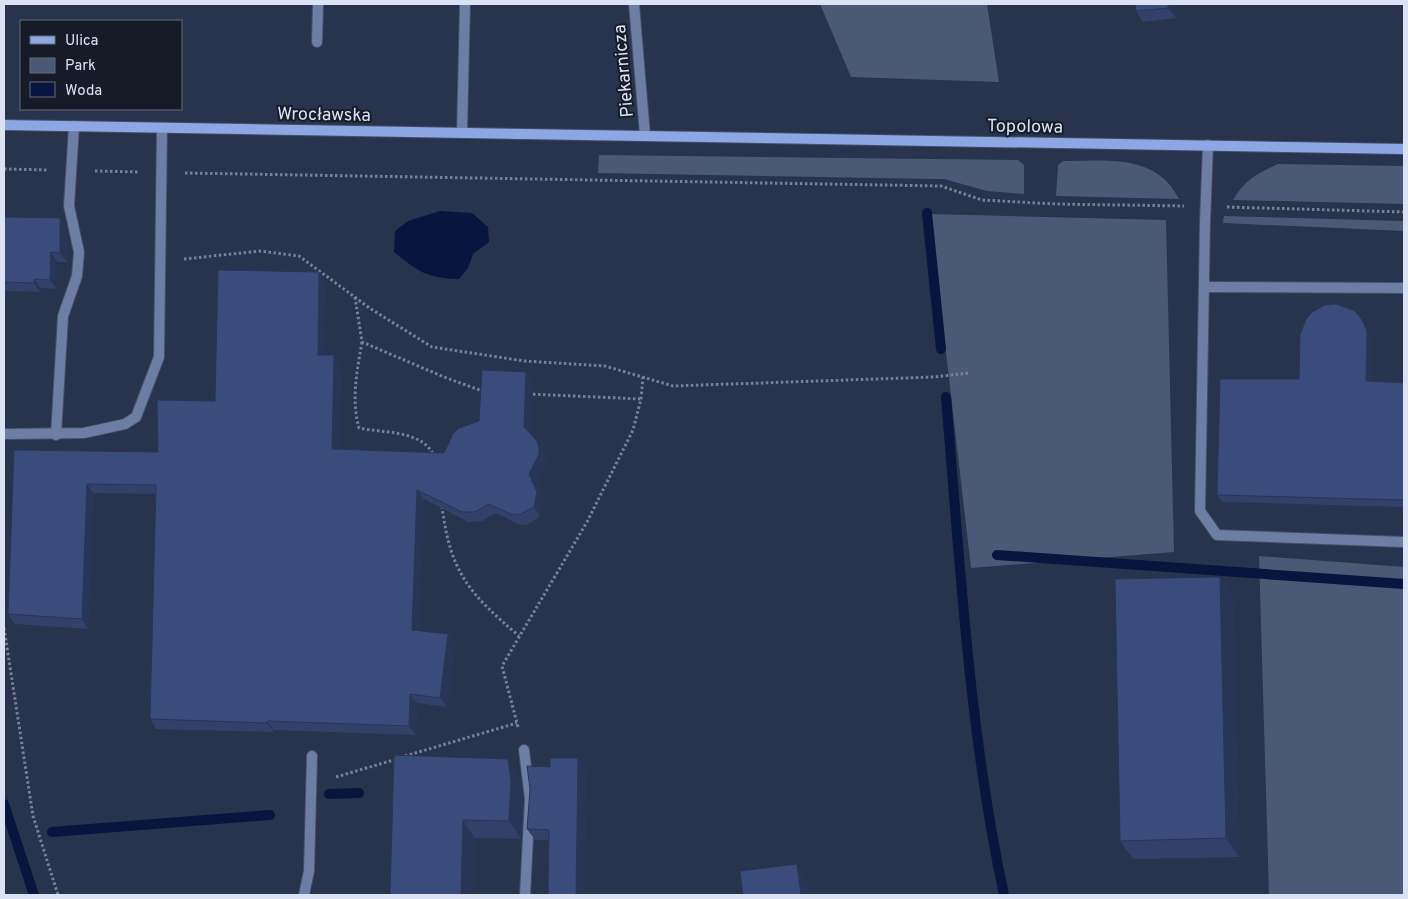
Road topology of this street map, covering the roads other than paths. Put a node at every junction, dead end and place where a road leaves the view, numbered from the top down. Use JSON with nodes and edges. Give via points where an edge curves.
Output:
{"nodes":[{"id":1,"x":318,"y":4,"type":"edge"},
{"id":2,"x":465,"y":4,"type":"edge"},
{"id":3,"x":634,"y":4,"type":"edge"},
{"id":4,"x":317,"y":42,"type":"dead end"},
{"id":5,"x":4,"y":125,"type":"edge"},
{"id":6,"x":74,"y":126,"type":"junction"},
{"id":7,"x":162,"y":128,"type":"junction"},
{"id":8,"x":462,"y":132,"type":"junction"},
{"id":9,"x":645,"y":135,"type":"junction"},
{"id":10,"x":1208,"y":145,"type":"junction"},
{"id":11,"x":1404,"y":149,"type":"edge"},
{"id":12,"x":1204,"y":287,"type":"junction"},
{"id":13,"x":1404,"y":288,"type":"edge"},
{"id":14,"x":4,"y":434,"type":"edge"},
{"id":15,"x":56,"y":435,"type":"junction"},
{"id":16,"x":1404,"y":542,"type":"edge"},
{"id":17,"x":524,"y":750,"type":"road end"},
{"id":18,"x":312,"y":756,"type":"dead end"},
{"id":19,"x":304,"y":895,"type":"edge"},
{"id":20,"x":525,"y":895,"type":"edge"}],
"edges":[{"from":1,"to":4,"type":"street"},
{"from":2,"to":8,"type":"street"},
{"from":3,"to":9,"type":"street","name":"Piekarnicza"},
{"from":5,"to":6,"type":"main road","name":"Wrocławska"},
{"from":6,"to":7,"type":"main road","name":"Wrocławska"},
{"from":6,"to":15,"type":"street","via":[[69,206],[79,252],[77,276],[63,316]]},
{"from":7,"to":8,"type":"main road","name":"Wrocławska"},
{"from":7,"to":15,"type":"street","via":[[159,357],[136,417],[112,428]]},
{"from":8,"to":9,"type":"main road","name":"Wrocławska"},
{"from":9,"to":10,"type":"main road","name":"Topolowa"},
{"from":10,"to":11,"type":"main road","name":"Topolowa"},
{"from":10,"to":12,"type":"street"},
{"from":12,"to":13,"type":"street"},
{"from":12,"to":16,"type":"street","via":[[1200,511],[1217,535]]},
{"from":14,"to":15,"type":"street"},
{"from":17,"to":20,"type":"street","via":[[530,799]]},
{"from":18,"to":19,"type":"street","via":[[309,870]]}]}
